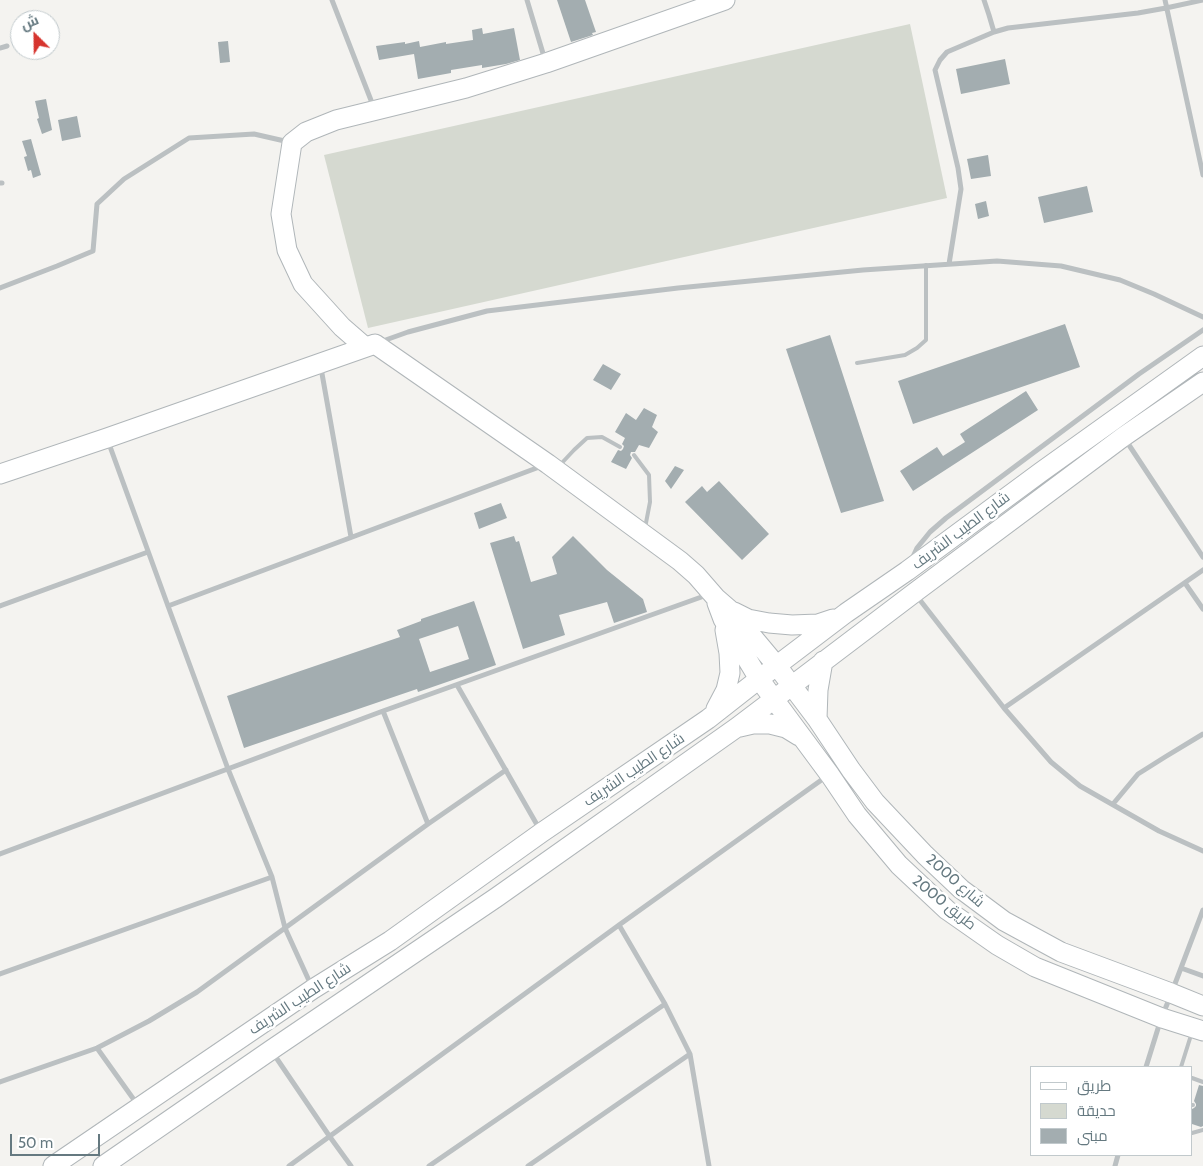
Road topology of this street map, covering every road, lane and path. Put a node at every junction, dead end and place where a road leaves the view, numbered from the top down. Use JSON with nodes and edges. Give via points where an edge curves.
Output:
{"nodes":[{"id":1,"x":332,"y":0,"type":"edge"},
{"id":2,"x":527,"y":0,"type":"edge"},
{"id":3,"x":725,"y":0,"type":"edge"},
{"id":4,"x":984,"y":0,"type":"edge"},
{"id":5,"x":1165,"y":0,"type":"edge"},
{"id":6,"x":1202,"y":0,"type":"edge"},
{"id":7,"x":1166,"y":8,"type":"junction"},
{"id":8,"x":994,"y":32,"type":"junction"},
{"id":9,"x":7,"y":46,"type":"dead end"},
{"id":10,"x":0,"y":48,"type":"edge"},
{"id":11,"x":546,"y":63,"type":"junction"},
{"id":12,"x":375,"y":111,"type":"junction"},
{"id":13,"x":292,"y":143,"type":"junction"},
{"id":14,"x":1203,"y":175,"type":"edge"},
{"id":15,"x":949,"y":264,"type":"junction"},
{"id":16,"x":926,"y":266,"type":"junction"},
{"id":17,"x":0,"y":288,"type":"edge"},
{"id":18,"x":1203,"y":317,"type":"edge"},
{"id":19,"x":1203,"y":330,"type":"edge"},
{"id":20,"x":370,"y":346,"type":"junction"},
{"id":21,"x":1203,"y":356,"type":"edge"},
{"id":22,"x":320,"y":363,"type":"junction"},
{"id":23,"x":858,"y":363,"type":"dead end"},
{"id":24,"x":1203,"y":382,"type":"edge"},
{"id":25,"x":1194,"y":391,"type":"edge"},
{"id":26,"x":1123,"y":437,"type":"junction"},
{"id":27,"x":108,"y":438,"type":"junction"},
{"id":28,"x":620,"y":447,"type":"dead end"},
{"id":29,"x":634,"y":455,"type":"dead end"},
{"id":30,"x":552,"y":467,"type":"junction"},
{"id":31,"x":0,"y":474,"type":"edge"},
{"id":32,"x":643,"y":535,"type":"junction"},
{"id":33,"x":351,"y":537,"type":"junction"},
{"id":34,"x":148,"y":552,"type":"junction"},
{"id":35,"x":1203,"y":557,"type":"edge"},
{"id":36,"x":1203,"y":570,"type":"edge"},
{"id":37,"x":907,"y":571,"type":"junction"},
{"id":38,"x":1185,"y":583,"type":"junction"},
{"id":39,"x":914,"y":593,"type":"junction"},
{"id":40,"x":714,"y":596,"type":"junction"},
{"id":41,"x":0,"y":606,"type":"edge"},
{"id":42,"x":168,"y":606,"type":"junction"},
{"id":43,"x":1203,"y":609,"type":"edge"},
{"id":44,"x":846,"y":614,"type":"junction"},
{"id":45,"x":727,"y":615,"type":"junction"},
{"id":46,"x":823,"y":662,"type":"junction"},
{"id":47,"x":777,"y":666,"type":"junction"},
{"id":48,"x":759,"y":679,"type":"junction"},
{"id":49,"x":457,"y":685,"type":"junction"},
{"id":50,"x":792,"y":686,"type":"junction"},
{"id":51,"x":774,"y":700,"type":"junction"},
{"id":52,"x":1004,"y":708,"type":"junction"},
{"id":53,"x":384,"y":711,"type":"junction"},
{"id":54,"x":708,"y":719,"type":"junction"},
{"id":55,"x":817,"y":719,"type":"junction"},
{"id":56,"x":736,"y":728,"type":"junction"},
{"id":57,"x":1203,"y":734,"type":"edge"},
{"id":58,"x":811,"y":750,"type":"junction"},
{"id":59,"x":228,"y":769,"type":"junction"},
{"id":60,"x":506,"y":770,"type":"junction"},
{"id":61,"x":830,"y":774,"type":"junction"},
{"id":62,"x":1113,"y":804,"type":"junction"},
{"id":63,"x":428,"y":824,"type":"junction"},
{"id":64,"x":542,"y":833,"type":"junction"},
{"id":65,"x":1203,"y":851,"type":"edge"},
{"id":66,"x":0,"y":854,"type":"edge"},
{"id":67,"x":272,"y":877,"type":"junction"},
{"id":68,"x":1203,"y":910,"type":"edge"},
{"id":69,"x":619,"y":925,"type":"junction"},
{"id":70,"x":285,"y":928,"type":"junction"},
{"id":71,"x":1182,"y":968,"type":"junction"},
{"id":72,"x":0,"y":974,"type":"edge"},
{"id":73,"x":1203,"y":976,"type":"edge"},
{"id":74,"x":313,"y":989,"type":"junction"},
{"id":75,"x":1171,"y":993,"type":"junction"},
{"id":76,"x":665,"y":1004,"type":"junction"},
{"id":77,"x":1203,"y":1006,"type":"edge"},
{"id":78,"x":1162,"y":1018,"type":"junction"},
{"id":79,"x":1198,"y":1030,"type":"edge"},
{"id":80,"x":97,"y":1048,"type":"junction"},
{"id":81,"x":271,"y":1050,"type":"junction"},
{"id":82,"x":690,"y":1054,"type":"junction"},
{"id":83,"x":1146,"y":1066,"type":"edge"},
{"id":84,"x":1181,"y":1066,"type":"edge"},
{"id":85,"x":0,"y":1082,"type":"edge"},
{"id":86,"x":139,"y":1107,"type":"junction"},
{"id":87,"x":330,"y":1137,"type":"junction"},
{"id":88,"x":54,"y":1166,"type":"edge"},
{"id":89,"x":104,"y":1166,"type":"edge"},
{"id":90,"x":289,"y":1166,"type":"edge"},
{"id":91,"x":352,"y":1166,"type":"edge"},
{"id":92,"x":429,"y":1166,"type":"edge"},
{"id":93,"x":528,"y":1166,"type":"edge"},
{"id":94,"x":709,"y":1166,"type":"edge"}],
"edges":[{"from":1,"to":12,"type":"street"},
{"from":2,"to":11,"type":"street"},
{"from":3,"to":11,"type":"main road"},
{"from":4,"to":8,"type":"street"},
{"from":5,"to":7,"type":"street"},
{"from":6,"to":7,"type":"street"},
{"from":7,"to":8,"type":"street"},
{"from":7,"to":14,"type":"street"},
{"from":8,"to":15,"type":"street","via":[[948,52],[935,70],[961,189]]},
{"from":9,"to":10,"type":"street"},
{"from":11,"to":12,"type":"main road"},
{"from":12,"to":13,"type":"main road","via":[[336,120],[306,132]]},
{"from":13,"to":17,"type":"street","via":[[254,134],[189,138],[124,179],[97,204],[93,251]]},
{"from":13,"to":20,"type":"main road","via":[[282,214],[287,250],[304,284],[342,327]]},
{"from":15,"to":16,"type":"street"},
{"from":15,"to":18,"type":"street","via":[[997,261],[1061,266],[1120,280]]},
{"from":16,"to":20,"type":"street","via":[[678,288],[487,311],[408,332]]},
{"from":16,"to":23,"type":"lane","via":[[926,340],[905,355]]},
{"from":19,"to":37,"type":"street","via":[[946,518],[917,548]]},
{"from":20,"to":22,"type":"main road"},
{"from":20,"to":30,"type":"main road"},
{"from":21,"to":37,"type":"main road","name":"شارع الطيب الشريف"},
{"from":22,"to":27,"type":"main road"},
{"from":22,"to":33,"type":"street"},
{"from":24,"to":25,"type":"main road","name":"شارع الطيب الشريف"},
{"from":25,"to":26,"type":"main road","name":"شارع الطيب الشريف"},
{"from":26,"to":35,"type":"street"},
{"from":26,"to":39,"type":"main road","name":"شارع الطيب الشريف"},
{"from":27,"to":31,"type":"main road"},
{"from":27,"to":34,"type":"street"},
{"from":28,"to":30,"type":"lane","via":[[602,438],[587,438]]},
{"from":29,"to":32,"type":"lane","via":[[649,475],[650,502]]},
{"from":30,"to":32,"type":"main road"},
{"from":30,"to":33,"type":"street"},
{"from":32,"to":40,"type":"main road","via":[[680,561]]},
{"from":33,"to":42,"type":"street"},
{"from":34,"to":41,"type":"street"},
{"from":34,"to":42,"type":"street"},
{"from":36,"to":38,"type":"street"},
{"from":37,"to":44,"type":"main road","name":"شارع الطيب الشريف"},
{"from":38,"to":43,"type":"street"},
{"from":38,"to":52,"type":"street"},
{"from":39,"to":46,"type":"main road","name":"شارع الطيب الشريف"},
{"from":39,"to":52,"type":"street"},
{"from":40,"to":45,"type":"main road"},
{"from":40,"to":49,"type":"street"},
{"from":42,"to":59,"type":"street"},
{"from":44,"to":45,"type":"main road","via":[[818,624],[792,625]]},
{"from":44,"to":47,"type":"main road","name":"شارع الطيب الشريف"},
{"from":45,"to":47,"type":"main road","name":"شارع 2000"},
{"from":45,"to":48,"type":"main road","name":"طريق 2000"},
{"from":45,"to":54,"type":"main road","via":[[730,673],[726,690]]},
{"from":46,"to":50,"type":"main road","name":"شارع الطيب الشريف"},
{"from":46,"to":55,"type":"main road"},
{"from":47,"to":48,"type":"main road","name":"شارع الطيب الشريف"},
{"from":47,"to":50,"type":"main road","name":"شارع 2000"},
{"from":48,"to":51,"type":"main road","name":"طريق 2000"},
{"from":48,"to":54,"type":"main road","name":"شارع الطيب الشريف"},
{"from":49,"to":53,"type":"street"},
{"from":49,"to":60,"type":"street"},
{"from":50,"to":51,"type":"main road","name":"شارع الطيب الشريف"},
{"from":50,"to":55,"type":"main road","name":"شارع 2000"},
{"from":51,"to":56,"type":"main road","name":"شارع الطيب الشريف"},
{"from":51,"to":58,"type":"main road","name":"طريق 2000"},
{"from":52,"to":62,"type":"street","via":[[1051,762],[1080,786]]},
{"from":53,"to":59,"type":"street"},
{"from":53,"to":63,"type":"street"},
{"from":54,"to":64,"type":"main road","name":"شارع الطيب الشريف"},
{"from":55,"to":75,"type":"main road","name":"شارع 2000","via":[[875,802],[961,889],[1004,921],[1061,952]]},
{"from":56,"to":58,"type":"main road","via":[[753,724],[786,728]]},
{"from":56,"to":81,"type":"main road","name":"شارع الطيب الشريف","via":[[497,897]]},
{"from":57,"to":62,"type":"street","via":[[1138,774]]},
{"from":58,"to":61,"type":"main road","name":"طريق 2000"},
{"from":59,"to":66,"type":"street"},
{"from":59,"to":67,"type":"street"},
{"from":60,"to":63,"type":"street"},
{"from":60,"to":64,"type":"street"},
{"from":61,"to":69,"type":"street"},
{"from":61,"to":78,"type":"main road","name":"طريق 2000","via":[[857,815],[899,865],[947,910],[1035,967]]},
{"from":62,"to":65,"type":"street","via":[[1159,831]]},
{"from":63,"to":70,"type":"street"},
{"from":64,"to":74,"type":"main road","name":"شارع الطيب الشريف","via":[[390,941]]},
{"from":67,"to":70,"type":"street"},
{"from":67,"to":72,"type":"street"},
{"from":68,"to":71,"type":"street"},
{"from":69,"to":76,"type":"street"},
{"from":69,"to":87,"type":"street"},
{"from":70,"to":74,"type":"street"},
{"from":70,"to":80,"type":"street","via":[[197,992],[149,1022]]},
{"from":71,"to":73,"type":"street"},
{"from":71,"to":75,"type":"street"},
{"from":74,"to":86,"type":"main road","name":"شارع الطيب الشريف"},
{"from":75,"to":77,"type":"main road","name":"شارع 2000"},
{"from":75,"to":78,"type":"street"},
{"from":76,"to":82,"type":"street"},
{"from":76,"to":92,"type":"street"},
{"from":78,"to":79,"type":"main road","name":"طريق 2000"},
{"from":78,"to":83,"type":"street"},
{"from":79,"to":84,"type":"lane"},
{"from":80,"to":85,"type":"street"},
{"from":80,"to":86,"type":"street"},
{"from":81,"to":87,"type":"street"},
{"from":81,"to":89,"type":"main road","name":"شارع الطيب الشريف"},
{"from":82,"to":93,"type":"street"},
{"from":82,"to":94,"type":"street"},
{"from":86,"to":88,"type":"main road","name":"شارع الطيب الشريف"},
{"from":87,"to":90,"type":"street"},
{"from":87,"to":91,"type":"street"}]}
